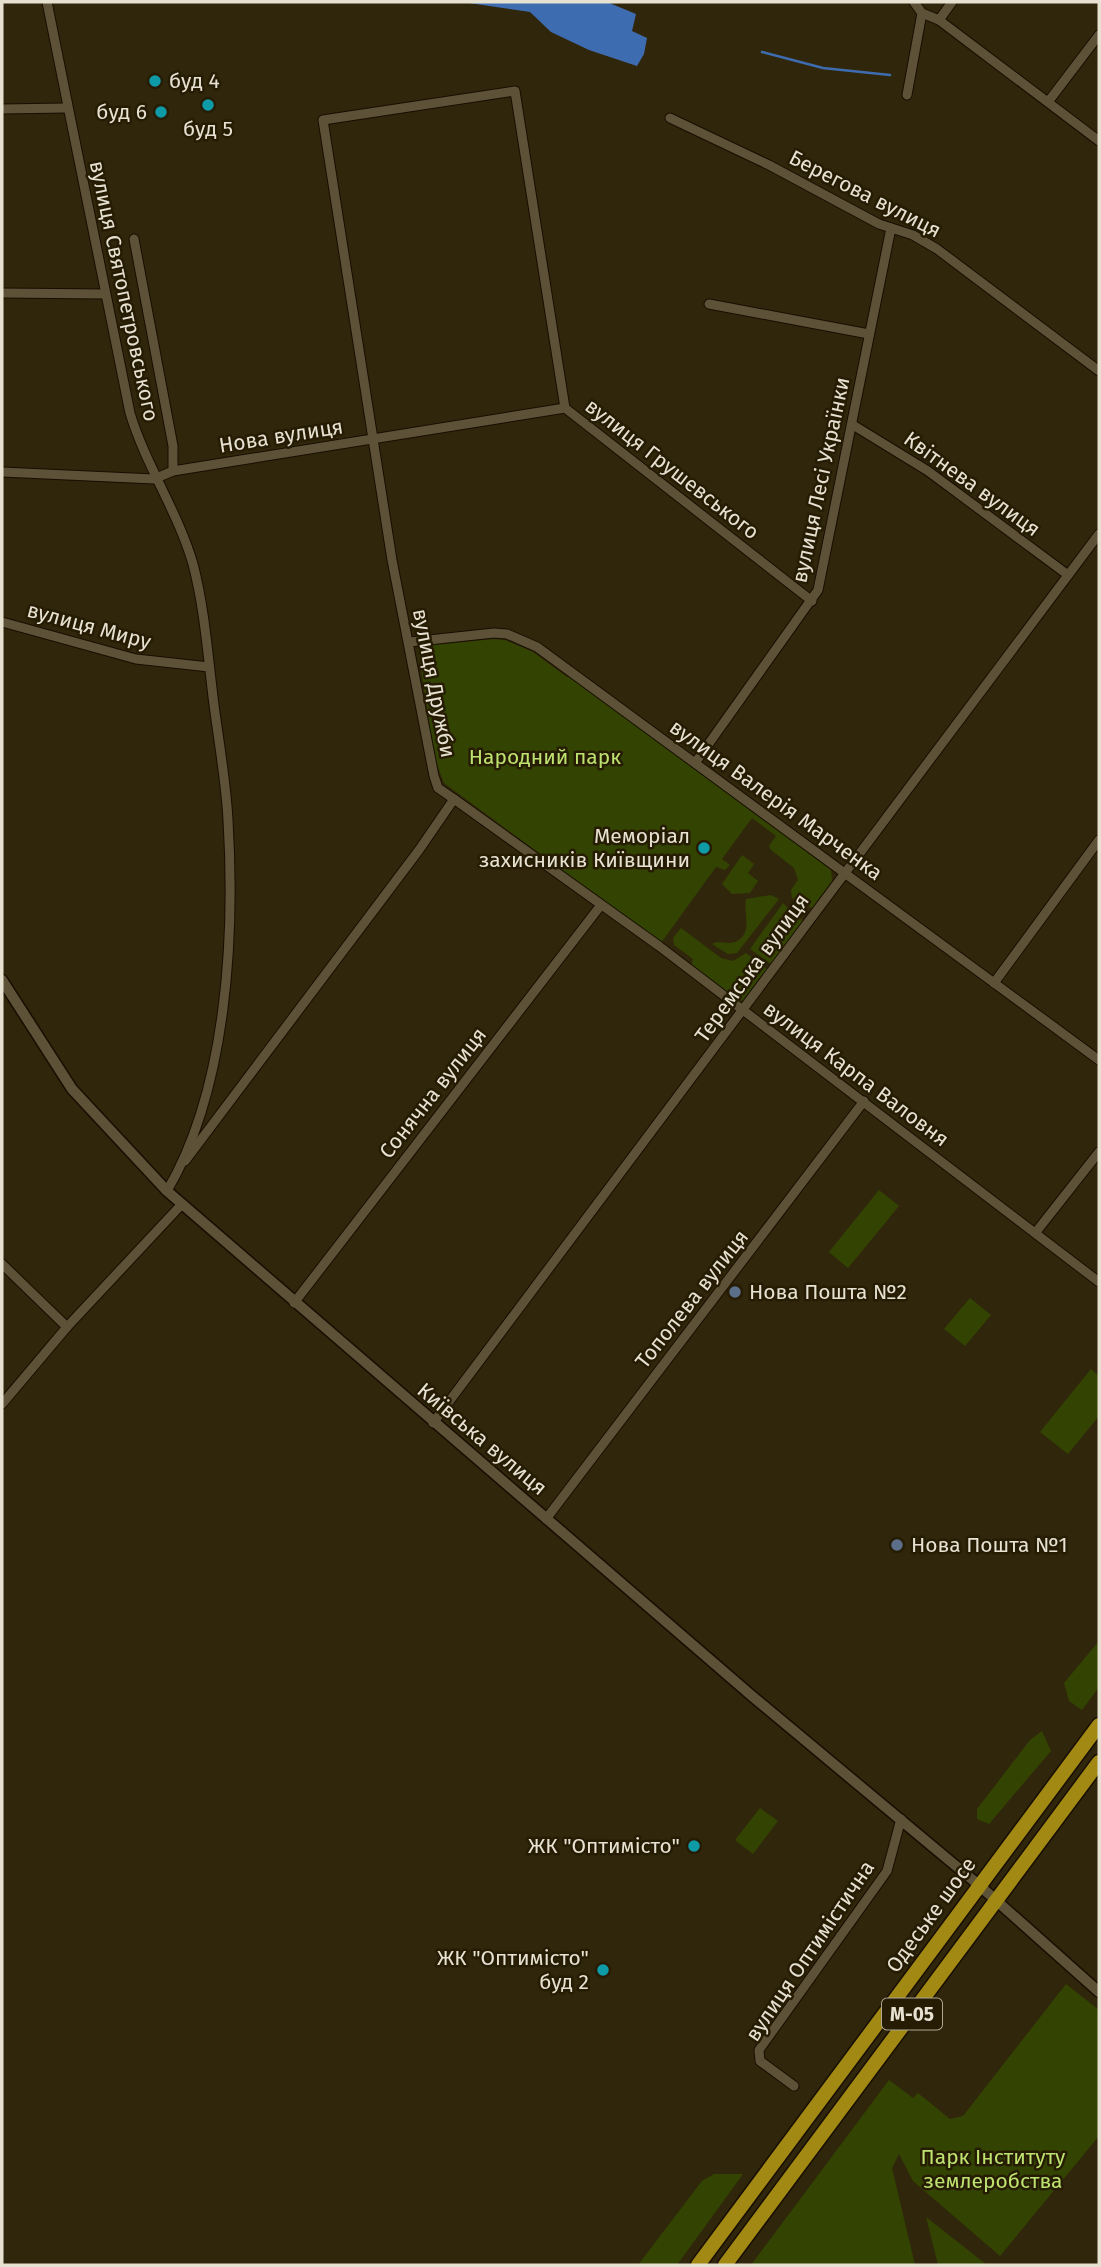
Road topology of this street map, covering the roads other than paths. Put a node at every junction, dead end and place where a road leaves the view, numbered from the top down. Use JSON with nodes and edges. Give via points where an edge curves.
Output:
{"nodes":[{"id":1,"x":47,"y":2,"type":"edge"},
{"id":2,"x":914,"y":2,"type":"edge"},
{"id":3,"x":953,"y":2,"type":"edge"},
{"id":4,"x":922,"y":13,"type":"junction"},
{"id":5,"x":939,"y":20,"type":"junction"},
{"id":6,"x":1099,"y":35,"type":"edge"},
{"id":7,"x":907,"y":95,"type":"dead end"},
{"id":8,"x":1048,"y":102,"type":"junction"},
{"id":9,"x":66,"y":108,"type":"junction"},
{"id":10,"x":2,"y":109,"type":"edge"},
{"id":11,"x":670,"y":118,"type":"dead end"},
{"id":12,"x":324,"y":120,"type":"joint"},
{"id":13,"x":1099,"y":141,"type":"edge"},
{"id":14,"x":891,"y":228,"type":"junction"},
{"id":15,"x":134,"y":239,"type":"dead end"},
{"id":16,"x":2,"y":293,"type":"edge"},
{"id":17,"x":105,"y":295,"type":"junction"},
{"id":18,"x":709,"y":304,"type":"dead end"},
{"id":19,"x":869,"y":334,"type":"junction"},
{"id":20,"x":1099,"y":371,"type":"edge"},
{"id":21,"x":565,"y":408,"type":"junction"},
{"id":22,"x":853,"y":425,"type":"junction"},
{"id":23,"x":374,"y":440,"type":"junction"},
{"id":24,"x":173,"y":471,"type":"junction"},
{"id":25,"x":2,"y":472,"type":"edge"},
{"id":26,"x":154,"y":479,"type":"junction"},
{"id":27,"x":1099,"y":534,"type":"edge"},
{"id":28,"x":1068,"y":575,"type":"junction"},
{"id":29,"x":811,"y":601,"type":"junction"},
{"id":30,"x":2,"y":622,"type":"edge"},
{"id":31,"x":410,"y":642,"type":"junction"},
{"id":32,"x":209,"y":667,"type":"junction"},
{"id":33,"x":695,"y":763,"type":"junction"},
{"id":34,"x":454,"y":799,"type":"junction"},
{"id":35,"x":1099,"y":840,"type":"edge"},
{"id":36,"x":844,"y":874,"type":"junction"},
{"id":37,"x":601,"y":905,"type":"junction"},
{"id":38,"x":2,"y":980,"type":"edge"},
{"id":39,"x":994,"y":982,"type":"junction"},
{"id":40,"x":743,"y":1010,"type":"junction"},
{"id":41,"x":1099,"y":1060,"type":"edge"},
{"id":42,"x":864,"y":1101,"type":"junction"},
{"id":43,"x":1099,"y":1152,"type":"edge"},
{"id":44,"x":184,"y":1161,"type":"junction"},
{"id":45,"x":167,"y":1191,"type":"junction"},
{"id":46,"x":182,"y":1204,"type":"junction"},
{"id":47,"x":1036,"y":1232,"type":"junction"},
{"id":48,"x":2,"y":1264,"type":"edge"},
{"id":49,"x":1099,"y":1282,"type":"edge"},
{"id":50,"x":294,"y":1303,"type":"junction"},
{"id":51,"x":67,"y":1327,"type":"junction"},
{"id":52,"x":3,"y":1404,"type":"edge"},
{"id":53,"x":433,"y":1423,"type":"junction"},
{"id":54,"x":546,"y":1519,"type":"junction"},
{"id":55,"x":1099,"y":1725,"type":"edge"},
{"id":56,"x":1099,"y":1762,"type":"edge"},
{"id":57,"x":901,"y":1819,"type":"junction"},
{"id":58,"x":979,"y":1886,"type":"junction"},
{"id":59,"x":997,"y":1900,"type":"junction"},
{"id":60,"x":1099,"y":1992,"type":"edge"},
{"id":61,"x":794,"y":2086,"type":"dead end"},
{"id":62,"x":698,"y":2265,"type":"edge"},
{"id":63,"x":725,"y":2265,"type":"edge"}],
"edges":[{"from":1,"to":9,"type":"street","name":"вулиця Святопетровського"},
{"from":2,"to":4,"type":"street"},
{"from":3,"to":5,"type":"street"},
{"from":4,"to":5,"type":"street"},
{"from":4,"to":7,"type":"street"},
{"from":5,"to":8,"type":"street"},
{"from":6,"to":8,"type":"street"},
{"from":8,"to":13,"type":"street"},
{"from":9,"to":10,"type":"street"},
{"from":9,"to":17,"type":"street","name":"вулиця Святопетровського"},
{"from":11,"to":14,"type":"street","name":"Берегова вулиця"},
{"from":12,"to":21,"type":"street","name":"вулиця Грушевського","via":[[515,91]]},
{"from":12,"to":23,"type":"street","name":"вулиця Дружби"},
{"from":14,"to":19,"type":"street","name":"вулиця Лесі Українки"},
{"from":14,"to":20,"type":"street","name":"Берегова вулиця","via":[[937,249]]},
{"from":15,"to":24,"type":"street","name":"вулиця Святопетровського","via":[[173,446]]},
{"from":16,"to":17,"type":"street"},
{"from":17,"to":26,"type":"street","name":"вулиця Святопетровського","via":[[131,413]]},
{"from":18,"to":19,"type":"street"},
{"from":19,"to":22,"type":"street","name":"вулиця Лесі Українки"},
{"from":21,"to":23,"type":"street","name":"Нова вулиця"},
{"from":21,"to":29,"type":"street","name":"вулиця Грушевського"},
{"from":22,"to":28,"type":"street","name":"Квітнева вулиця","via":[[928,471]]},
{"from":22,"to":29,"type":"street","name":"вулиця Лесі Українки","via":[[821,579]]},
{"from":23,"to":24,"type":"street","name":"Нова вулиця"},
{"from":23,"to":31,"type":"street","name":"вулиця Дружби"},
{"from":24,"to":26,"type":"street","name":"Нова вулиця"},
{"from":25,"to":26,"type":"street","name":"Нова вулиця"},
{"from":26,"to":32,"type":"street","name":"вулиця Святопетровського","via":[[192,561]]},
{"from":27,"to":28,"type":"street","name":"Теремська вулиця"},
{"from":28,"to":36,"type":"street","name":"Теремська вулиця"},
{"from":29,"to":33,"type":"street","name":"вулиця Лесі Українки"},
{"from":30,"to":32,"type":"street","name":"вулиця Миру","via":[[136,659]]},
{"from":31,"to":33,"type":"street","name":"вулиця Валерія Марченка","via":[[494,633],[522,639],[578,674]]},
{"from":31,"to":34,"type":"street","name":"вулиця Дружби","via":[[434,776],[439,788]]},
{"from":32,"to":44,"type":"street","name":"вулиця Святопетровського","via":[[228,820],[229,916],[211,1080]]},
{"from":33,"to":36,"type":"street","name":"вулиця Валерія Марченка"},
{"from":34,"to":37,"type":"street","name":"вулиця Карпа Валовня"},
{"from":34,"to":44,"type":"street"},
{"from":35,"to":39,"type":"street"},
{"from":36,"to":39,"type":"street","name":"вулиця Валерія Марченка"},
{"from":36,"to":40,"type":"street","name":"Теремська вулиця"},
{"from":37,"to":40,"type":"street","name":"вулиця Карпа Валовня"},
{"from":37,"to":50,"type":"street","name":"Сонячна вулиця"},
{"from":38,"to":45,"type":"street","name":"Київська вулиця","via":[[72,1089]]},
{"from":39,"to":41,"type":"street","name":"вулиця Валерія Марченка"},
{"from":40,"to":42,"type":"street","name":"вулиця Карпа Валовня"},
{"from":40,"to":53,"type":"street","name":"Теремська вулиця"},
{"from":42,"to":47,"type":"street","name":"вулиця Карпа Валовня"},
{"from":42,"to":54,"type":"street","name":"Тополева вулиця"},
{"from":43,"to":47,"type":"street"},
{"from":44,"to":45,"type":"street"},
{"from":45,"to":46,"type":"street","name":"Київська вулиця"},
{"from":46,"to":50,"type":"street","name":"Київська вулиця"},
{"from":46,"to":51,"type":"street"},
{"from":47,"to":49,"type":"street","name":"вулиця Карпа Валовня"},
{"from":48,"to":51,"type":"street"},
{"from":50,"to":53,"type":"street","name":"Київська вулиця"},
{"from":51,"to":52,"type":"street"},
{"from":53,"to":54,"type":"street","name":"Київська вулиця"},
{"from":54,"to":57,"type":"street","name":"Київська вулиця"},
{"from":55,"to":58,"type":"highway","name":"Одеське шосе","number":"М-05"},
{"from":56,"to":59,"type":"highway","name":"Одеське шосе","number":"М-05"},
{"from":57,"to":58,"type":"street","name":"Київська вулиця"},
{"from":57,"to":61,"type":"street","name":"вулиця Оптимістична","via":[[887,1871],[759,2050],[760,2061]]},
{"from":58,"to":59,"type":"street","name":"Київська вулиця"},
{"from":58,"to":62,"type":"highway","name":"Одеське шосе","number":"М-05"},
{"from":59,"to":60,"type":"street","name":"Київська вулиця"},
{"from":59,"to":63,"type":"highway","name":"Одеське шосе","number":"М-05"}]}
